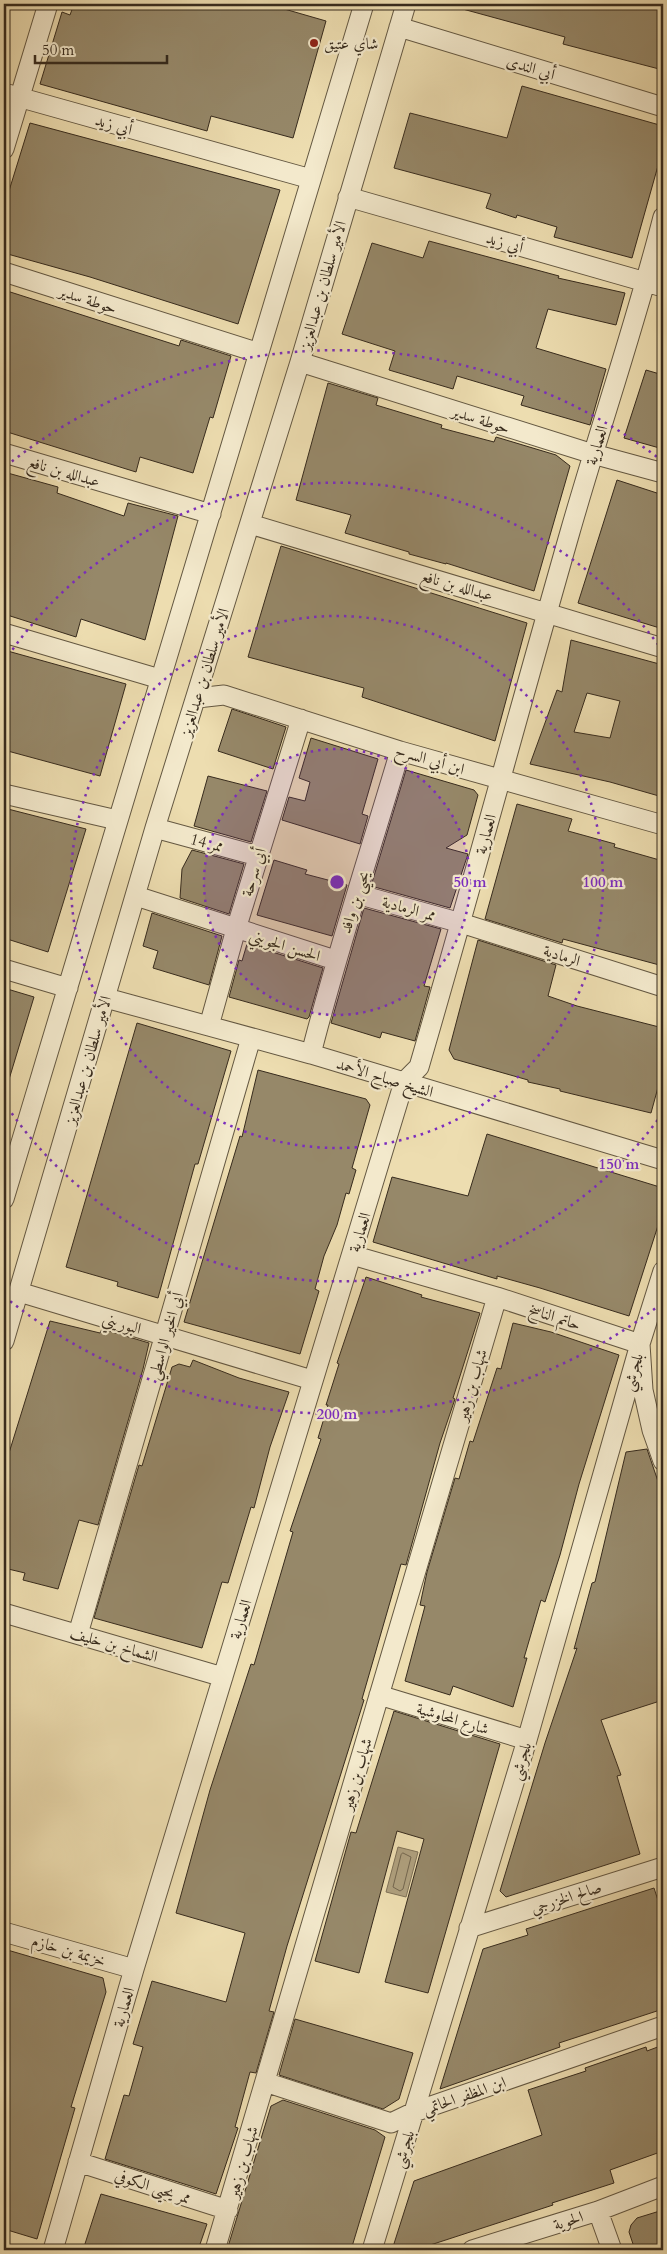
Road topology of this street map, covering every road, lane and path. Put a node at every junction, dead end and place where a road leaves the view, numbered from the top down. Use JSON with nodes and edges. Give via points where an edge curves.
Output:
{"nodes":[{"id":1,"x":48,"y":4,"type":"edge"},
{"id":2,"x":406,"y":4,"type":"edge"},
{"id":3,"x":359,"y":5,"type":"edge"},
{"id":4,"x":399,"y":27,"type":"junction"},
{"id":5,"x":11,"y":95,"type":"edge"},
{"id":6,"x":663,"y":107,"type":"edge"},
{"id":7,"x":4,"y":149,"type":"edge"},
{"id":8,"x":311,"y":179,"type":"junction"},
{"id":9,"x":348,"y":197,"type":"junction"},
{"id":10,"x":663,"y":217,"type":"edge"},
{"id":11,"x":4,"y":272,"type":"edge"},
{"id":12,"x":655,"y":285,"type":"edge"},
{"id":13,"x":258,"y":353,"type":"junction"},
{"id":14,"x":300,"y":362,"type":"junction"},
{"id":15,"x":4,"y":453,"type":"edge"},
{"id":16,"x":592,"y":454,"type":"junction"},
{"id":17,"x":663,"y":473,"type":"edge"},
{"id":18,"x":211,"y":514,"type":"junction"},
{"id":19,"x":250,"y":524,"type":"junction"},
{"id":20,"x":547,"y":612,"type":"junction"},
{"id":21,"x":4,"y":633,"type":"edge"},
{"id":22,"x":663,"y":648,"type":"edge"},
{"id":23,"x":160,"y":679,"type":"junction"},
{"id":24,"x":197,"y":698,"type":"junction"},
{"id":25,"x":301,"y":719,"type":"junction"},
{"id":26,"x":400,"y":750,"type":"junction"},
{"id":27,"x":500,"y":779,"type":"junction"},
{"id":28,"x":4,"y":794,"type":"edge"},
{"id":29,"x":116,"y":820,"type":"junction"},
{"id":30,"x":663,"y":825,"type":"edge"},
{"id":31,"x":155,"y":828,"type":"junction"},
{"id":32,"x":258,"y":856,"type":"junction"},
{"id":33,"x":357,"y":894,"type":"junction"},
{"id":34,"x":136,"y":896,"type":"junction"},
{"id":35,"x":461,"y":923,"type":"junction"},
{"id":36,"x":236,"y":929,"type":"junction"},
{"id":37,"x":335,"y":960,"type":"junction"},
{"id":38,"x":4,"y":969,"type":"edge"},
{"id":39,"x":663,"y":987,"type":"edge"},
{"id":40,"x":68,"y":988,"type":"junction"},
{"id":41,"x":106,"y":998,"type":"junction"},
{"id":42,"x":209,"y":1026,"type":"junction"},
{"id":43,"x":251,"y":1038,"type":"junction"},
{"id":44,"x":311,"y":1054,"type":"junction"},
{"id":45,"x":404,"y":1082,"type":"junction"},
{"id":46,"x":10,"y":1156,"type":"edge"},
{"id":47,"x":663,"y":1160,"type":"edge"},
{"id":48,"x":4,"y":1199,"type":"edge"},
{"id":49,"x":352,"y":1255,"type":"junction"},
{"id":50,"x":663,"y":1271,"type":"edge"},
{"id":51,"x":19,"y":1292,"type":"junction"},
{"id":52,"x":497,"y":1297,"type":"junction"},
{"id":53,"x":165,"y":1335,"type":"junction"},
{"id":54,"x":4,"y":1341,"type":"edge"},
{"id":55,"x":640,"y":1344,"type":"junction"},
{"id":56,"x":312,"y":1380,"type":"junction"},
{"id":57,"x":663,"y":1462,"type":"edge"},
{"id":58,"x":4,"y":1614,"type":"edge"},
{"id":59,"x":78,"y":1634,"type":"junction"},
{"id":60,"x":223,"y":1677,"type":"junction"},
{"id":61,"x":379,"y":1695,"type":"junction"},
{"id":62,"x":527,"y":1740,"type":"junction"},
{"id":63,"x":663,"y":1867,"type":"edge"},
{"id":64,"x":469,"y":1928,"type":"junction"},
{"id":65,"x":4,"y":1932,"type":"edge"},
{"id":66,"x":134,"y":1969,"type":"junction"},
{"id":67,"x":663,"y":2026,"type":"edge"},
{"id":68,"x":265,"y":2082,"type":"junction"},
{"id":69,"x":414,"y":2112,"type":"junction"},
{"id":70,"x":78,"y":2162,"type":"junction"},
{"id":71,"x":663,"y":2186,"type":"edge"},
{"id":72,"x":228,"y":2210,"type":"junction"},
{"id":73,"x":598,"y":2211,"type":"junction"},
{"id":74,"x":53,"y":2250,"type":"edge"},
{"id":75,"x":215,"y":2250,"type":"edge"},
{"id":76,"x":372,"y":2250,"type":"edge"},
{"id":77,"x":472,"y":2250,"type":"edge"},
{"id":78,"x":612,"y":2250,"type":"edge"}],
"edges":[{"from":1,"to":5,"type":"street"},
{"from":2,"to":4,"type":"street","name":"الأمير سلطان بن عبدالعزيز"},
{"from":3,"to":8,"type":"street"},
{"from":4,"to":6,"type":"street","name":"أبي الندى"},
{"from":4,"to":9,"type":"street","name":"الأمير سلطان بن عبدالعزيز"},
{"from":5,"to":7,"type":"street"},
{"from":5,"to":8,"type":"street","name":"أبي زيد"},
{"from":8,"to":13,"type":"street"},
{"from":9,"to":12,"type":"street","name":"أبي زيد"},
{"from":9,"to":14,"type":"street","name":"الأمير سلطان بن عبدالعزيز"},
{"from":10,"to":12,"type":"street","name":"العمارية"},
{"from":11,"to":13,"type":"street","name":"حوطة سدير"},
{"from":12,"to":16,"type":"street","name":"العمارية"},
{"from":13,"to":18,"type":"street"},
{"from":14,"to":16,"type":"street","name":"حوطة سدير"},
{"from":14,"to":19,"type":"street","name":"الأمير سلطان بن عبدالعزيز"},
{"from":15,"to":18,"type":"street","name":"عبدالله بن نافع"},
{"from":16,"to":17,"type":"street","name":"حوطة سدير"},
{"from":16,"to":20,"type":"street","name":"العمارية"},
{"from":18,"to":23,"type":"street"},
{"from":19,"to":20,"type":"street","name":"عبدالله بن نافع"},
{"from":19,"to":24,"type":"street","name":"الأمير سلطان بن عبدالعزيز"},
{"from":20,"to":22,"type":"street","name":"عبدالله بن نافع"},
{"from":20,"to":27,"type":"street","name":"العمارية"},
{"from":21,"to":23,"type":"street"},
{"from":23,"to":29,"type":"street"},
{"from":24,"to":25,"type":"street","name":"ابن أبي السرح","via":[[224,696]]},
{"from":24,"to":31,"type":"street","name":"الأمير سلطان بن عبدالعزيز"},
{"from":25,"to":26,"type":"street","name":"ابن أبي السرح"},
{"from":25,"to":32,"type":"street","name":"أبي سرحة"},
{"from":26,"to":27,"type":"street","name":"ابن أبي السرح"},
{"from":26,"to":33,"type":"street","name":"يحيى بن وافد"},
{"from":27,"to":30,"type":"street","name":"ابن أبي السرح"},
{"from":27,"to":35,"type":"street","name":"العمارية"},
{"from":28,"to":29,"type":"street"},
{"from":29,"to":40,"type":"street"},
{"from":31,"to":32,"type":"street","name":"ممر 14"},
{"from":31,"to":34,"type":"street","name":"الأمير سلطان بن عبدالعزيز"},
{"from":32,"to":36,"type":"street","name":"أبي سرحة"},
{"from":33,"to":35,"type":"street","name":"ممر الرمادية"},
{"from":33,"to":37,"type":"street","name":"يحيى بن وافد"},
{"from":34,"to":36,"type":"street","name":"الحسن الجويني"},
{"from":34,"to":41,"type":"street","name":"الأمير سلطان بن عبدالعزيز"},
{"from":35,"to":39,"type":"street","name":"الرمادية"},
{"from":35,"to":45,"type":"street","name":"العمارية","via":[[419,1067]]},
{"from":36,"to":37,"type":"street","name":"الحسن الجويني"},
{"from":36,"to":42,"type":"street","name":"أبي سرحة"},
{"from":37,"to":44,"type":"street","name":"يحيى بن وافد"},
{"from":38,"to":40,"type":"street"},
{"from":40,"to":46,"type":"street"},
{"from":41,"to":42,"type":"street","name":"الشيخ صباح الأحمد"},
{"from":41,"to":51,"type":"street","name":"الأمير سلطان بن عبدالعزيز"},
{"from":42,"to":43,"type":"street","name":"الشيخ صباح الأحمد"},
{"from":43,"to":44,"type":"street","name":"الشيخ صباح الأحمد"},
{"from":43,"to":53,"type":"street","name":"أبي الخير الواسطي"},
{"from":44,"to":45,"type":"street","name":"الشيخ صباح الأحمد"},
{"from":45,"to":47,"type":"street","name":"الشيخ صباح الأحمد"},
{"from":45,"to":49,"type":"street","name":"العمارية"},
{"from":46,"to":48,"type":"street"},
{"from":49,"to":52,"type":"street","name":"حاتم الناسخ"},
{"from":49,"to":56,"type":"street","name":"العمارية"},
{"from":50,"to":55,"type":"street","name":"بلجرشي"},
{"from":51,"to":53,"type":"street","name":"البوريني"},
{"from":51,"to":54,"type":"street","name":"الأمير سلطان بن عبدالعزيز"},
{"from":52,"to":55,"type":"street","name":"حاتم الناسخ"},
{"from":52,"to":61,"type":"street","name":"شهاب بن زهير"},
{"from":53,"to":56,"type":"street","name":"البوريني"},
{"from":53,"to":59,"type":"street","name":"أبي الخير الواسطي"},
{"from":55,"to":57,"type":"street","via":[[643,1390]]},
{"from":55,"to":62,"type":"street","name":"بلجرشي"},
{"from":56,"to":60,"type":"street","name":"العمارية"},
{"from":58,"to":59,"type":"street","name":"الشماخ بن خليف"},
{"from":59,"to":60,"type":"street","name":"الشماخ بن خليف"},
{"from":60,"to":66,"type":"street","name":"العمارية"},
{"from":61,"to":62,"type":"street","name":"شارع المحاوشية"},
{"from":61,"to":68,"type":"street","name":"شهاب بن زهير"},
{"from":62,"to":64,"type":"street","name":"بلجرشي"},
{"from":63,"to":64,"type":"street","name":"صالح الخزرجي"},
{"from":64,"to":69,"type":"street","name":"بلجرشي"},
{"from":65,"to":66,"type":"street","name":"خزيمة بن خازم"},
{"from":66,"to":70,"type":"street","name":"العمارية"},
{"from":67,"to":69,"type":"street","name":"ابن المظفر الحاتمي"},
{"from":68,"to":69,"type":"street","name":"ابن المظفر الحاتمي","via":[[391,2123]]},
{"from":68,"to":72,"type":"street","name":"شهاب بن زهير"},
{"from":69,"to":76,"type":"street","name":"بلجرشي"},
{"from":70,"to":72,"type":"street","name":"ممر يحيى الكوفي"},
{"from":70,"to":74,"type":"street","name":"العمارية"},
{"from":71,"to":73,"type":"street","name":"الحوية"},
{"from":72,"to":75,"type":"street","name":"شهاب بن زهير"},
{"from":73,"to":77,"type":"street","name":"الحوية"},
{"from":73,"to":78,"type":"street"}]}
